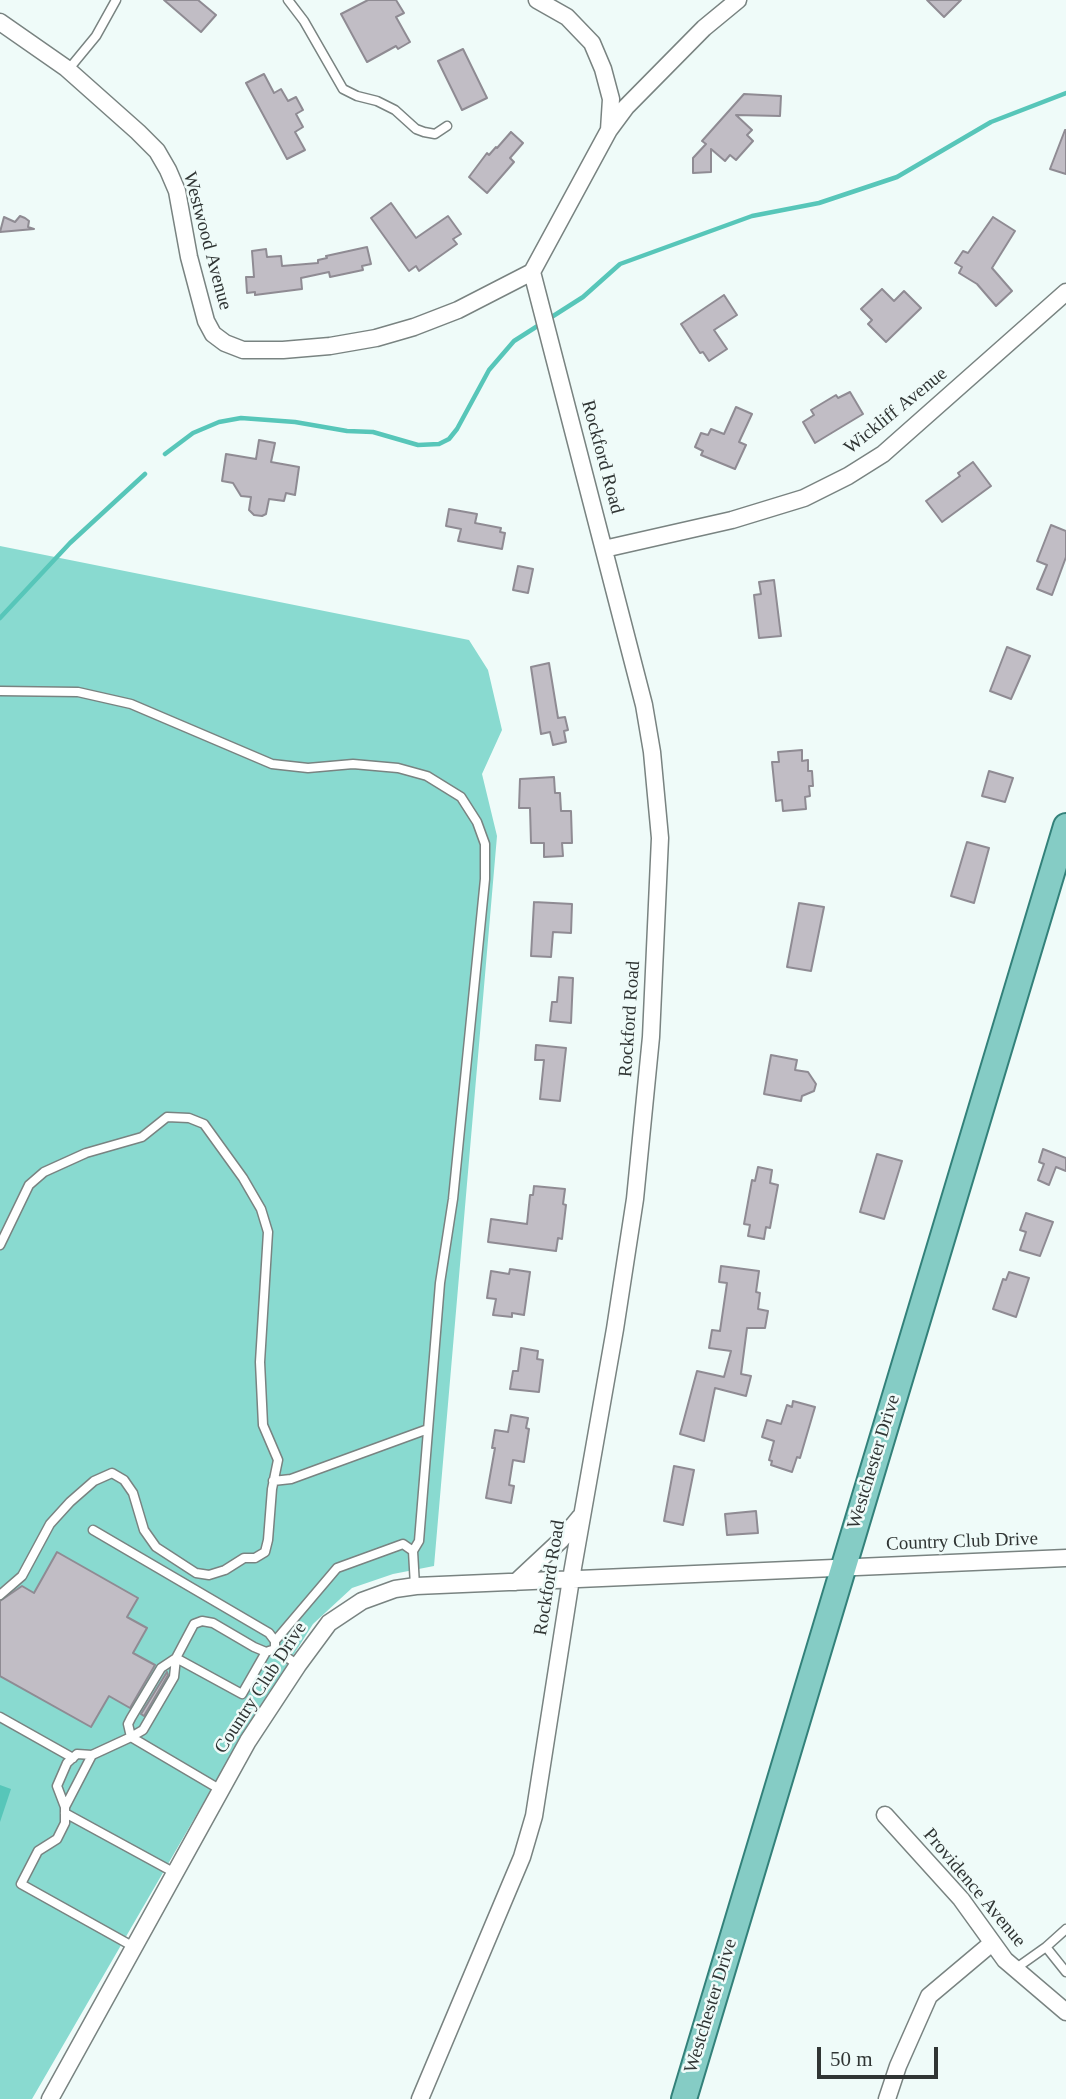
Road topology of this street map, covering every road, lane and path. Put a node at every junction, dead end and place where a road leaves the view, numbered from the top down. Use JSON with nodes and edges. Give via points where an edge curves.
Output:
{"nodes":[{"id":1,"x":116,"y":0,"type":"edge"},
{"id":2,"x":288,"y":0,"type":"edge"},
{"id":3,"x":537,"y":0,"type":"edge"},
{"id":4,"x":738,"y":0,"type":"edge"},
{"id":5,"x":0,"y":22,"type":"edge"},
{"id":6,"x":68,"y":70,"type":"junction"},
{"id":7,"x":447,"y":126,"type":"dead end"},
{"id":8,"x":609,"y":130,"type":"junction"},
{"id":9,"x":532,"y":272,"type":"junction"},
{"id":10,"x":1066,"y":292,"type":"edge"},
{"id":11,"x":604,"y":549,"type":"junction"},
{"id":12,"x":0,"y":691,"type":"edge"},
{"id":13,"x":1066,"y":826,"type":"edge"},
{"id":14,"x":0,"y":1245,"type":"edge"},
{"id":15,"x":428,"y":1429,"type":"junction"},
{"id":16,"x":273,"y":1481,"type":"junction"},
{"id":17,"x":582,"y":1515,"type":"junction"},
{"id":18,"x":93,"y":1530,"type":"dead end"},
{"id":19,"x":413,"y":1551,"type":"junction"},
{"id":20,"x":1066,"y":1559,"type":"edge"},
{"id":21,"x":842,"y":1568,"type":"junction"},
{"id":22,"x":571,"y":1579,"type":"junction"},
{"id":23,"x":516,"y":1581,"type":"junction"},
{"id":24,"x":415,"y":1586,"type":"junction"},
{"id":25,"x":0,"y":1595,"type":"edge"},
{"id":26,"x":272,"y":1647,"type":"junction"},
{"id":27,"x":176,"y":1658,"type":"junction"},
{"id":28,"x":298,"y":1665,"type":"junction"},
{"id":29,"x":0,"y":1717,"type":"edge"},
{"id":30,"x":131,"y":1737,"type":"junction"},
{"id":31,"x":92,"y":1755,"type":"junction"},
{"id":32,"x":73,"y":1758,"type":"junction"},
{"id":33,"x":221,"y":1790,"type":"junction"},
{"id":34,"x":65,"y":1810,"type":"junction"},
{"id":35,"x":885,"y":1815,"type":"dead end"},
{"id":36,"x":175,"y":1873,"type":"junction"},
{"id":37,"x":1066,"y":1929,"type":"edge"},
{"id":38,"x":992,"y":1943,"type":"junction"},
{"id":39,"x":134,"y":1947,"type":"junction"},
{"id":40,"x":1045,"y":1947,"type":"junction"},
{"id":41,"x":1015,"y":1969,"type":"junction"},
{"id":42,"x":1066,"y":1972,"type":"edge"},
{"id":43,"x":1066,"y":2012,"type":"edge"},
{"id":44,"x":50,"y":2099,"type":"edge"},
{"id":45,"x":420,"y":2099,"type":"edge"},
{"id":46,"x":684,"y":2099,"type":"edge"},
{"id":47,"x":887,"y":2099,"type":"edge"}],
"edges":[{"from":1,"to":6,"type":"lane","via":[[96,36]]},
{"from":2,"to":7,"type":"lane","via":[[343,89],[395,110],[424,132],[435,134]]},
{"from":3,"to":8,"type":"street","via":[[567,17],[592,43],[611,99]]},
{"from":4,"to":8,"type":"street","via":[[694,37]]},
{"from":5,"to":6,"type":"street","name":"Westwood Avenue"},
{"from":6,"to":9,"type":"street","name":"Westwood Avenue","via":[[138,132],[168,170],[177,191],[206,321],[225,343],[243,350],[283,350],[376,338],[458,310]]},
{"from":8,"to":9,"type":"street"},
{"from":9,"to":11,"type":"street","name":"Rockford Road"},
{"from":10,"to":11,"type":"street","name":"Wickliff Avenue","via":[[883,454],[848,476],[804,498],[732,520]]},
{"from":11,"to":17,"type":"street","name":"Rockford Road","via":[[645,705],[660,838],[651,1037],[635,1199]]},
{"from":12,"to":15,"type":"lane","via":[[78,692],[131,704],[272,764],[308,768],[353,764],[417,773],[461,797],[477,822],[485,844],[485,879]]},
{"from":13,"to":21,"type":"main road","name":"Westchester Drive"},
{"from":14,"to":16,"type":"lane","via":[[29,1185],[44,1172],[86,1153],[142,1137],[167,1118],[189,1118],[204,1124],[243,1178],[268,1232],[260,1362],[263,1425],[278,1461]]},
{"from":15,"to":16,"type":"lane","via":[[291,1479]]},
{"from":15,"to":19,"type":"lane","via":[[419,1541]]},
{"from":16,"to":25,"type":"lane","via":[[265,1552],[209,1575],[196,1573],[156,1547],[133,1493],[112,1473],[69,1502],[50,1524],[22,1576]]},
{"from":17,"to":22,"type":"street","name":"Rockford Road"},
{"from":17,"to":23,"type":"street"},
{"from":18,"to":26,"type":"lane","via":[[268,1633]]},
{"from":19,"to":24,"type":"lane"},
{"from":19,"to":26,"type":"lane","via":[[403,1544],[337,1568]]},
{"from":20,"to":21,"type":"street","name":"Country Club Drive"},
{"from":21,"to":22,"type":"street","name":"Country Club Drive"},
{"from":21,"to":46,"type":"main road","name":"Westchester Drive"},
{"from":22,"to":23,"type":"street","name":"Country Club Drive"},
{"from":22,"to":45,"type":"street","name":"Rockford Road","via":[[534,1816],[522,1857]]},
{"from":23,"to":24,"type":"street","name":"Country Club Drive"},
{"from":24,"to":28,"type":"street","name":"Country Club Drive","via":[[395,1589],[344,1611],[329,1623]]},
{"from":26,"to":27,"type":"lane","via":[[254,1647],[202,1621],[194,1624]]},
{"from":26,"to":27,"type":"lane","via":[[243,1695]]},
{"from":26,"to":28,"type":"lane"},
{"from":27,"to":30,"type":"lane","via":[[174,1676],[142,1730]]},
{"from":27,"to":30,"type":"lane","via":[[161,1668],[131,1718]]},
{"from":28,"to":33,"type":"street","name":"Country Club Drive"},
{"from":29,"to":32,"type":"lane"},
{"from":30,"to":31,"type":"lane"},
{"from":30,"to":33,"type":"lane"},
{"from":31,"to":32,"type":"lane"},
{"from":31,"to":34,"type":"lane"},
{"from":32,"to":34,"type":"lane","via":[[66,1763],[57,1786]]},
{"from":33,"to":36,"type":"street","name":"Country Club Drive"},
{"from":34,"to":36,"type":"lane"},
{"from":34,"to":39,"type":"lane","via":[[57,1839],[38,1851],[21,1884]]},
{"from":35,"to":38,"type":"street","name":"Providence Avenue","via":[[961,1899]]},
{"from":36,"to":39,"type":"street","name":"Country Club Drive"},
{"from":37,"to":40,"type":"lane"},
{"from":38,"to":41,"type":"street","name":"Providence Avenue"},
{"from":38,"to":47,"type":"street","via":[[929,1996]]},
{"from":39,"to":44,"type":"street","name":"Country Club Drive"},
{"from":40,"to":41,"type":"lane"},
{"from":40,"to":42,"type":"lane"},
{"from":41,"to":43,"type":"street","name":"Providence Avenue"}]}
